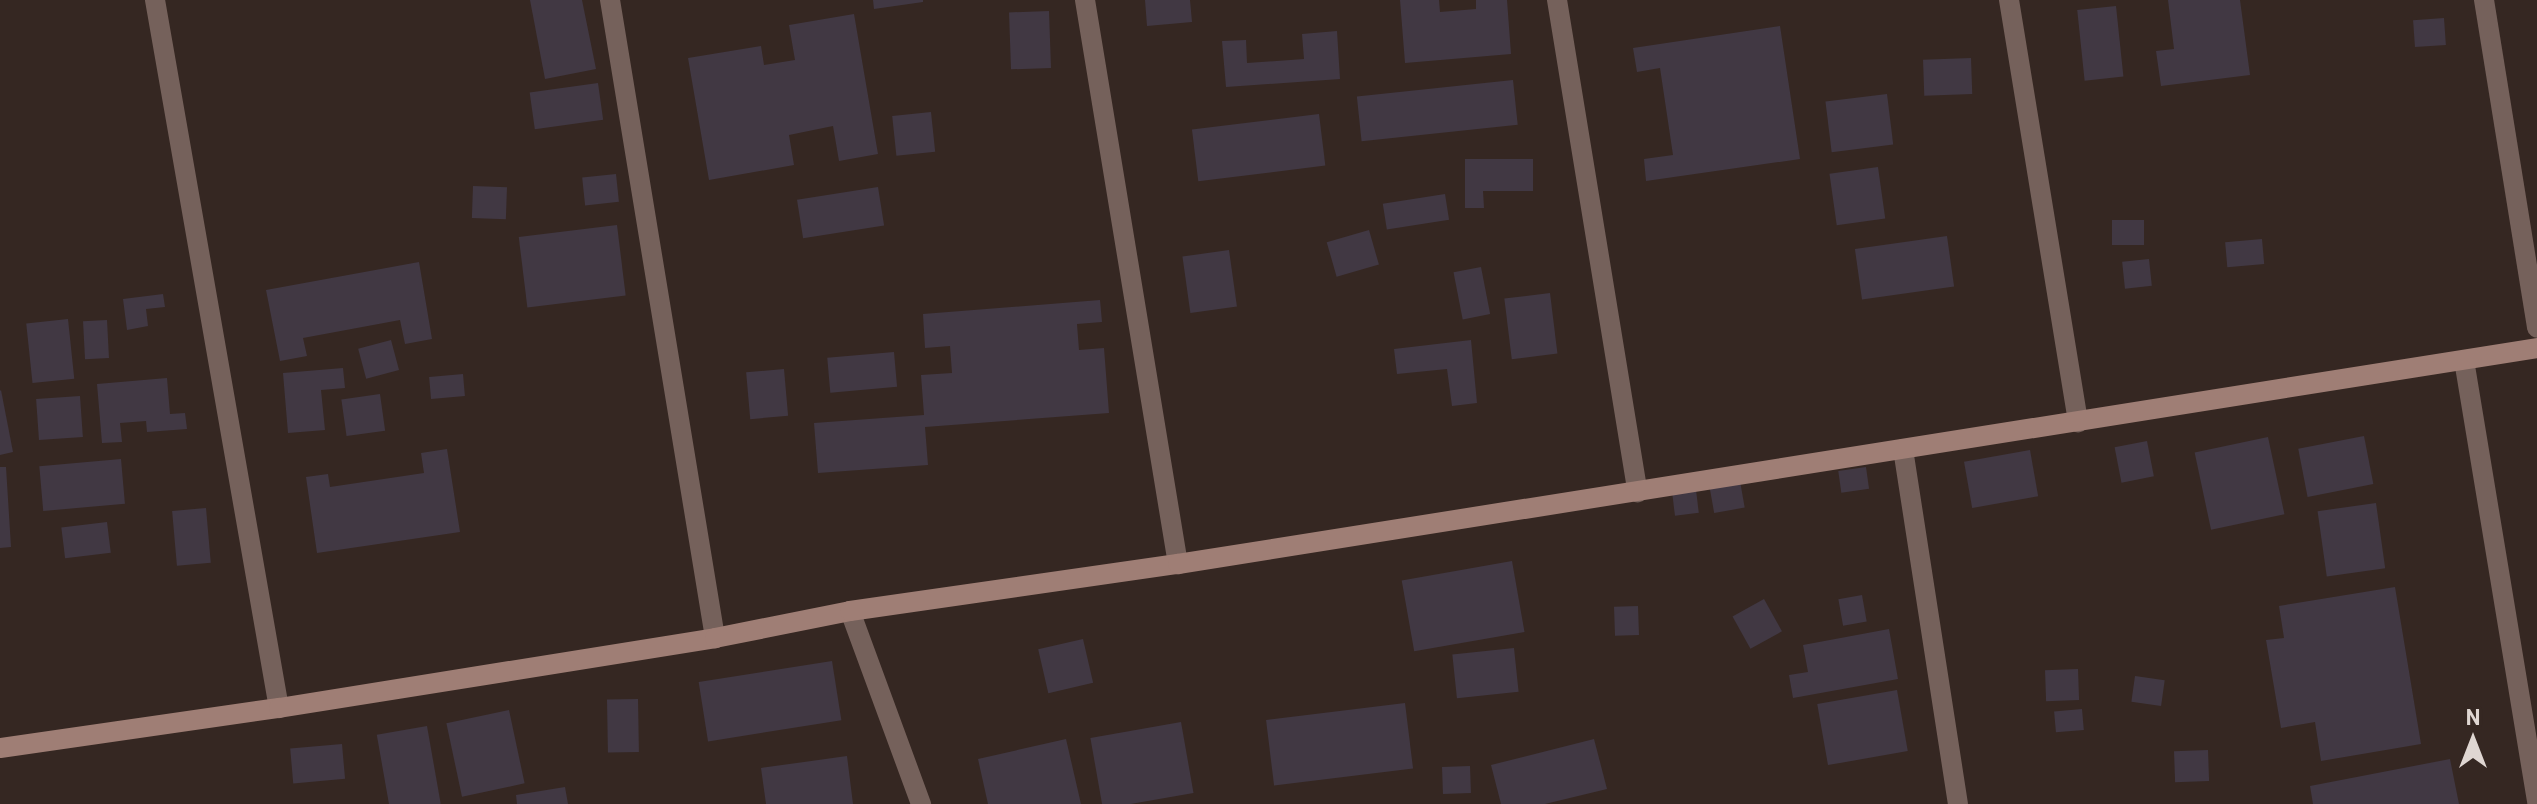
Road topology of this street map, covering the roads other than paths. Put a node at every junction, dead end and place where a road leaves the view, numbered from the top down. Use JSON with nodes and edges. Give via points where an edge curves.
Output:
{"nodes":[{"id":1,"x":155,"y":0,"type":"edge"},
{"id":2,"x":610,"y":0,"type":"edge"},
{"id":3,"x":1085,"y":0,"type":"edge"},
{"id":4,"x":1557,"y":0,"type":"edge"},
{"id":5,"x":2009,"y":0,"type":"edge"},
{"id":6,"x":2484,"y":0,"type":"edge"},
{"id":7,"x":2537,"y":328,"type":"edge"},
{"id":8,"x":2537,"y":348,"type":"edge"},
{"id":9,"x":2464,"y":360,"type":"junction"},
{"id":10,"x":2078,"y":422,"type":"junction"},
{"id":11,"x":1903,"y":449,"type":"junction"},
{"id":12,"x":1638,"y":492,"type":"junction"},
{"id":13,"x":1178,"y":564,"type":"junction"},
{"id":14,"x":850,"y":611,"type":"junction"},
{"id":15,"x":715,"y":638,"type":"junction"},
{"id":16,"x":279,"y":708,"type":"junction"},
{"id":17,"x":0,"y":748,"type":"edge"},
{"id":18,"x":2537,"y":803,"type":"edge"},
{"id":19,"x":921,"y":804,"type":"edge"},
{"id":20,"x":1958,"y":804,"type":"edge"}],
"edges":[{"from":1,"to":16,"type":"street"},
{"from":2,"to":15,"type":"street"},
{"from":3,"to":13,"type":"street"},
{"from":4,"to":12,"type":"street"},
{"from":5,"to":10,"type":"street"},
{"from":6,"to":7,"type":"street"},
{"from":8,"to":9,"type":"main road"},
{"from":9,"to":10,"type":"main road"},
{"from":9,"to":18,"type":"street"},
{"from":10,"to":11,"type":"main road"},
{"from":11,"to":12,"type":"main road"},
{"from":11,"to":20,"type":"street"},
{"from":12,"to":13,"type":"main road"},
{"from":13,"to":14,"type":"main road"},
{"from":14,"to":15,"type":"main road"},
{"from":14,"to":19,"type":"street"},
{"from":15,"to":16,"type":"main road"},
{"from":16,"to":17,"type":"main road"}]}
